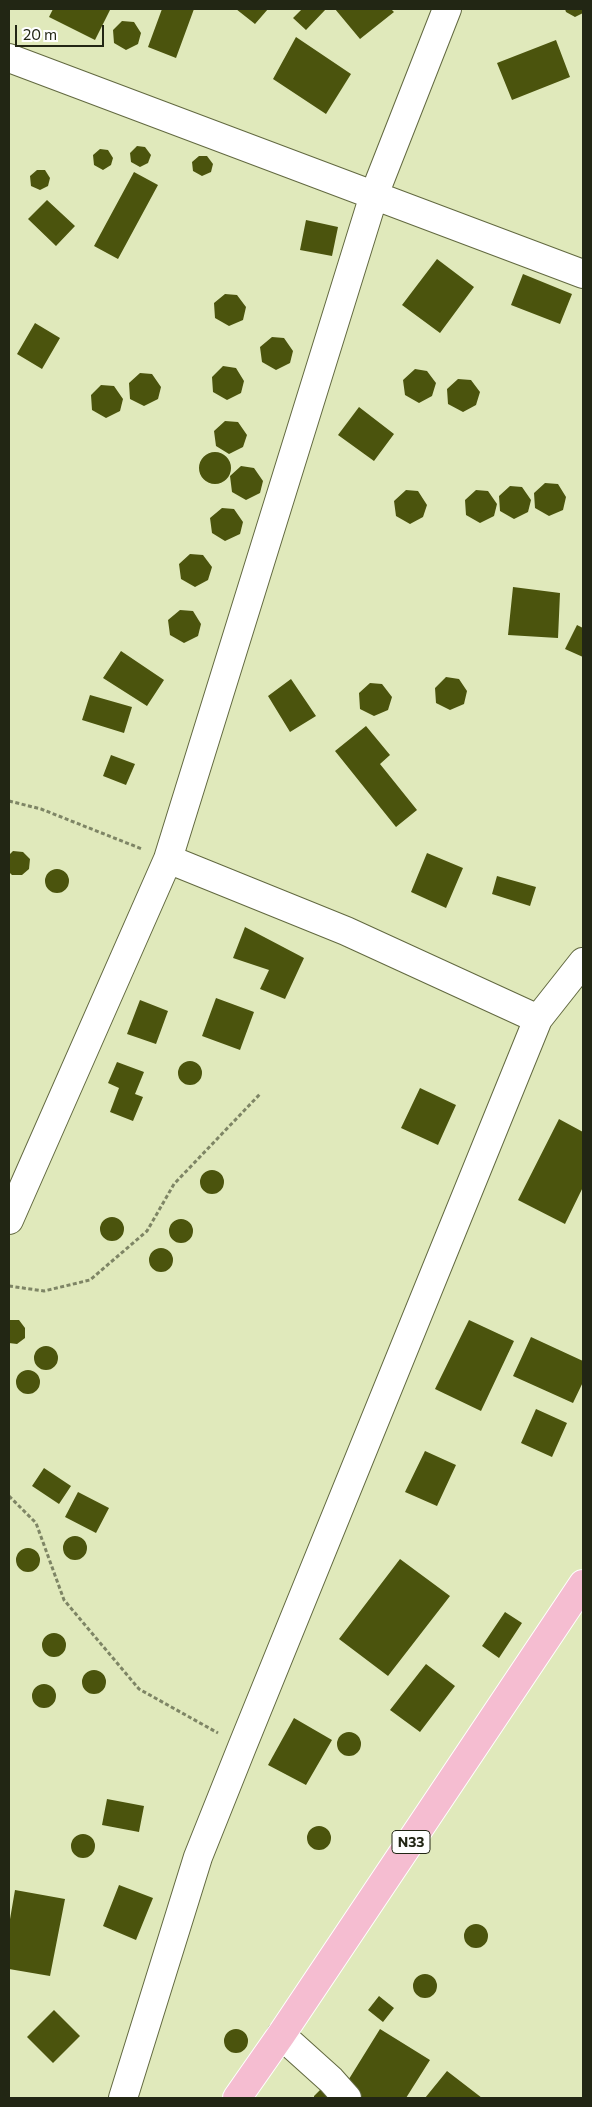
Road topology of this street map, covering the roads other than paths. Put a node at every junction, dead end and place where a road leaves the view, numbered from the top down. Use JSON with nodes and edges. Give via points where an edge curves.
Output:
{"nodes":[{"id":1,"x":447,"y":9,"type":"edge"},
{"id":2,"x":9,"y":58,"type":"edge"},
{"id":3,"x":374,"y":195,"type":"junction"},
{"id":4,"x":583,"y":274,"type":"edge"},
{"id":5,"x":168,"y":859,"type":"junction"},
{"id":6,"x":583,"y":962,"type":"edge"},
{"id":7,"x":538,"y":1019,"type":"junction"},
{"id":8,"x":9,"y":1220,"type":"edge"},
{"id":9,"x":583,"y":1584,"type":"edge"},
{"id":10,"x":281,"y":2035,"type":"junction"},
{"id":11,"x":123,"y":2098,"type":"edge"},
{"id":12,"x":237,"y":2098,"type":"edge"},
{"id":13,"x":347,"y":2098,"type":"edge"}],
"edges":[{"from":1,"to":3,"type":"street"},
{"from":2,"to":3,"type":"street"},
{"from":3,"to":4,"type":"street"},
{"from":3,"to":5,"type":"street"},
{"from":5,"to":7,"type":"street","via":[[346,931]]},
{"from":5,"to":8,"type":"street"},
{"from":6,"to":7,"type":"street"},
{"from":7,"to":11,"type":"street","via":[[198,1857]]},
{"from":9,"to":10,"type":"main road","number":"N33"},
{"from":10,"to":12,"type":"main road","number":"N33"},
{"from":10,"to":13,"type":"street"}]}
